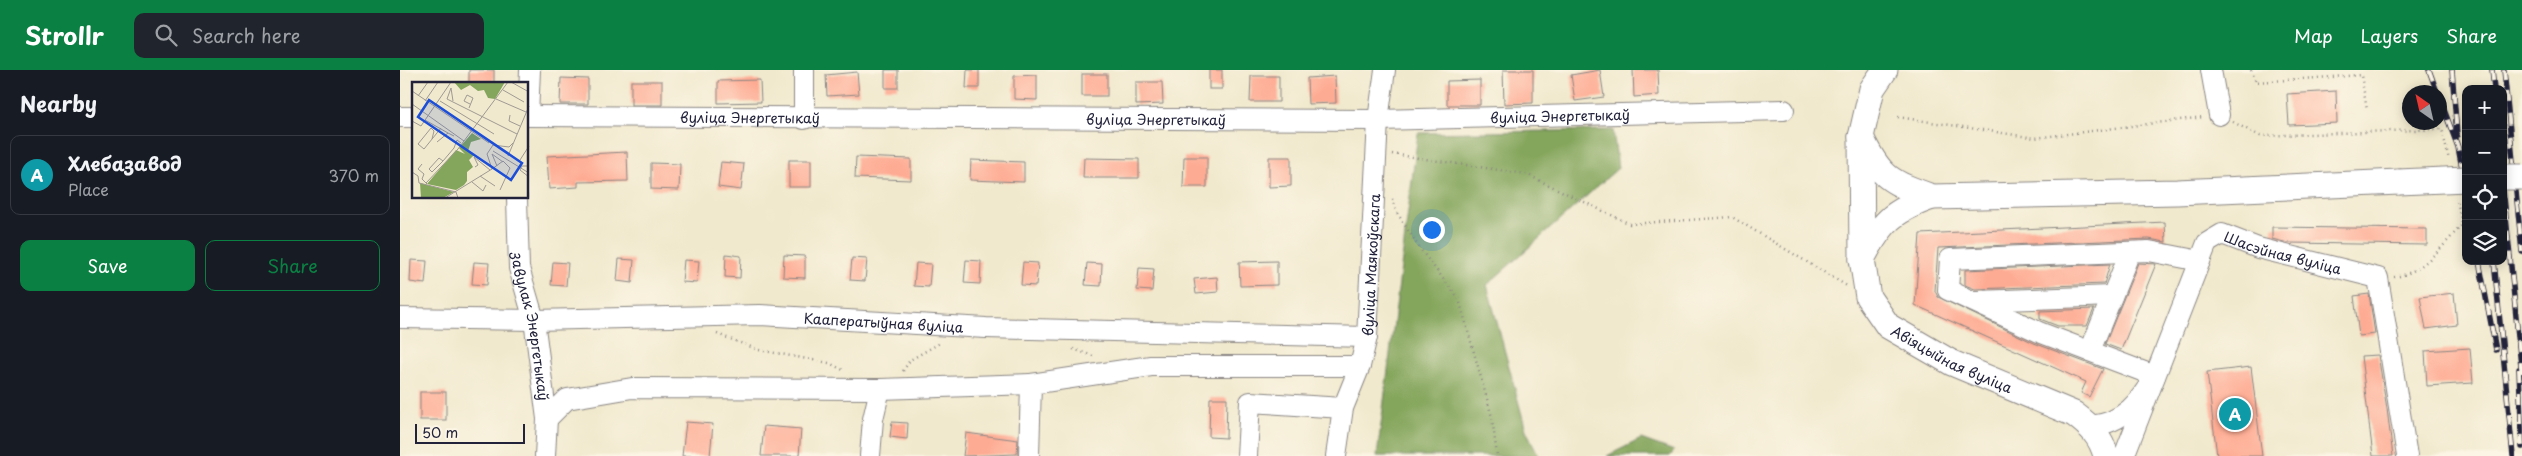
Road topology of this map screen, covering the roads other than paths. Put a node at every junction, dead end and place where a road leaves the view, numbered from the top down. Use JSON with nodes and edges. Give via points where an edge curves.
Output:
{"nodes":[{"id":1,"x":530,"y":70,"type":"edge"},
{"id":2,"x":804,"y":70,"type":"edge"},
{"id":3,"x":1384,"y":70,"type":"edge"},
{"id":4,"x":1885,"y":70,"type":"edge"},
{"id":5,"x":2210,"y":70,"type":"edge"},
{"id":6,"x":529,"y":93,"type":"edge"},
{"id":7,"x":1784,"y":110,"type":"dead end"},
{"id":8,"x":2219,"y":115,"type":"road end"},
{"id":9,"x":529,"y":116,"type":"edge"},
{"id":10,"x":804,"y":119,"type":"junction"},
{"id":11,"x":1378,"y":120,"type":"junction"},
{"id":12,"x":1861,"y":137,"type":"junction"},
{"id":13,"x":2522,"y":176,"type":"edge"},
{"id":14,"x":2507,"y":178,"type":"edge"},
{"id":15,"x":2457,"y":181,"type":"edge"},
{"id":16,"x":1932,"y":197,"type":"junction"},
{"id":17,"x":517,"y":199,"type":"edge"},
{"id":18,"x":2130,"y":252,"type":"junction"},
{"id":19,"x":1862,"y":260,"type":"junction"},
{"id":20,"x":2200,"y":261,"type":"junction"},
{"id":21,"x":2112,"y":296,"type":"junction"},
{"id":22,"x":1972,"y":301,"type":"junction"},
{"id":23,"x":400,"y":318,"type":"edge"},
{"id":24,"x":534,"y":320,"type":"junction"},
{"id":25,"x":1367,"y":337,"type":"junction"},
{"id":26,"x":2090,"y":351,"type":"junction"},
{"id":27,"x":1360,"y":366,"type":"junction"},
{"id":28,"x":2155,"y":376,"type":"junction"},
{"id":29,"x":1031,"y":384,"type":"junction"},
{"id":30,"x":885,"y":388,"type":"junction"},
{"id":31,"x":1343,"y":408,"type":"junction"},
{"id":32,"x":546,"y":419,"type":"junction"},
{"id":33,"x":2091,"y":426,"type":"junction"},
{"id":34,"x":545,"y":456,"type":"edge"},
{"id":35,"x":870,"y":456,"type":"edge"},
{"id":36,"x":1029,"y":456,"type":"edge"},
{"id":37,"x":1247,"y":456,"type":"edge"},
{"id":38,"x":1336,"y":456,"type":"edge"},
{"id":39,"x":2106,"y":456,"type":"edge"},
{"id":40,"x":2124,"y":456,"type":"edge"},
{"id":41,"x":2407,"y":456,"type":"edge"}],
"edges":[{"from":1,"to":6,"type":"street"},
{"from":2,"to":10,"type":"street"},
{"from":3,"to":11,"type":"street","name":"вуліца Маякоўскага"},
{"from":4,"to":12,"type":"main road","name":"Авіяцыйная вуліца","via":[[1872,89]]},
{"from":5,"to":8,"type":"street"},
{"from":7,"to":11,"type":"street","name":"вуліца Энергетыкаў"},
{"from":9,"to":10,"type":"street","name":"вуліца Энергетыкаў"},
{"from":10,"to":11,"type":"street","name":"вуліца Энергетыкаў"},
{"from":11,"to":25,"type":"street","name":"вуліца Маякоўскага"},
{"from":12,"to":16,"type":"main road","via":[[1873,162],[1886,177]]},
{"from":12,"to":19,"type":"main road","name":"Авіяцыйная вуліца"},
{"from":13,"to":14,"type":"main road","bridge":true},
{"from":15,"to":16,"type":"main road","bridge":true},
{"from":16,"to":19,"type":"main road","via":[[1906,206],[1890,217],[1875,235]]},
{"from":17,"to":24,"type":"street","name":"завулак Энергетыкаў","via":[[518,268]]},
{"from":18,"to":20,"type":"street","via":[[2150,251]]},
{"from":18,"to":21,"type":"street"},
{"from":18,"to":22,"type":"street","via":[[1950,259],[1948,290]]},
{"from":19,"to":33,"type":"main road","name":"Авіяцыйная вуліца","via":[[1870,300],[1888,326],[1952,364],[2074,414]]},
{"from":20,"to":28,"type":"street","name":"Шасэйная вуліца"},
{"from":20,"to":41,"type":"street","name":"Шасэйная вуліца","via":[[2207,243],[2222,234],[2258,248],[2378,278]]},
{"from":21,"to":22,"type":"street"},
{"from":21,"to":26,"type":"street"},
{"from":22,"to":26,"type":"street","via":[[2038,332]]},
{"from":23,"to":24,"type":"street","name":"Кааператыўная вуліца"},
{"from":24,"to":25,"type":"street","name":"Кааператыўная вуліца","via":[[760,316],[986,328]]},
{"from":24,"to":32,"type":"street","name":"завулак Энергетыкаў"},
{"from":25,"to":27,"type":"street","name":"вуліца Маякоўскага"},
{"from":26,"to":28,"type":"street"},
{"from":27,"to":29,"type":"street","via":[[1151,366]]},
{"from":27,"to":31,"type":"street","name":"вуліца Маякоўскага"},
{"from":28,"to":33,"type":"street","via":[[2128,413],[2101,426]]},
{"from":28,"to":40,"type":"street","name":"Шасэйная вуліца"},
{"from":29,"to":30,"type":"street"},
{"from":29,"to":36,"type":"street"},
{"from":30,"to":32,"type":"street","via":[[632,388],[567,399]]},
{"from":30,"to":35,"type":"street","via":[[873,419]]},
{"from":31,"to":37,"type":"street","via":[[1250,402]]},
{"from":31,"to":38,"type":"street","name":"вуліца Маякоўскага"},
{"from":32,"to":34,"type":"street","name":"завулак Энергетыкаў"},
{"from":33,"to":39,"type":"main road","name":"Авіяцыйная вуліца","via":[[2103,444]]}]}
